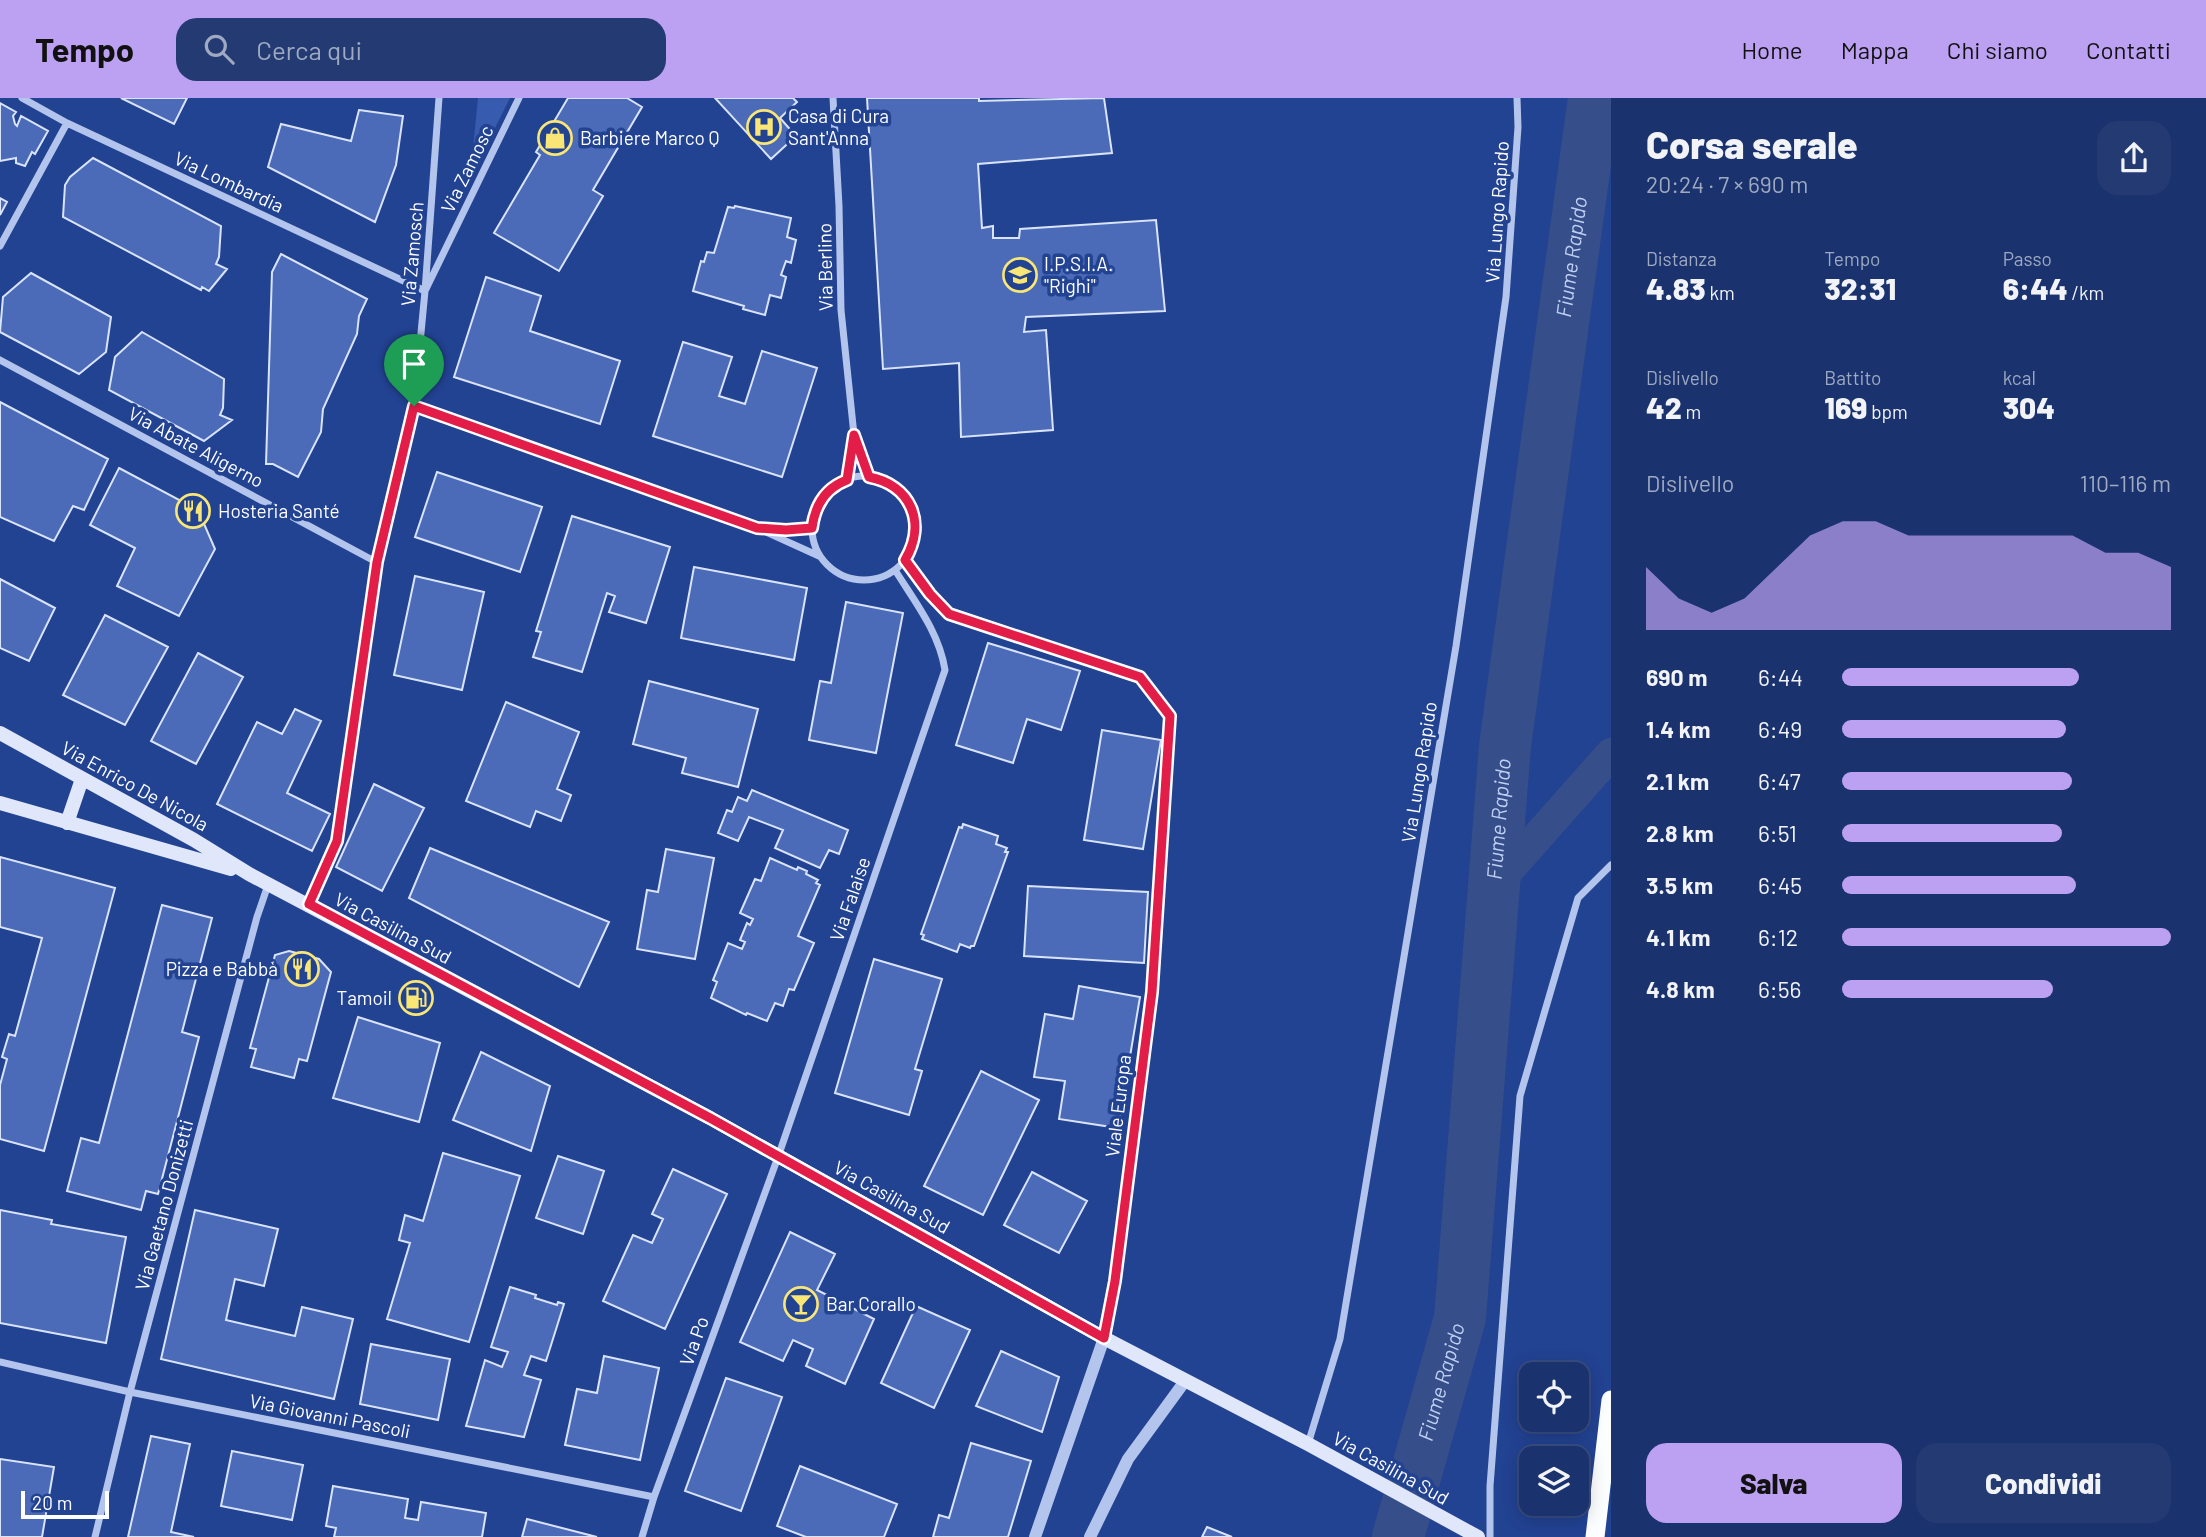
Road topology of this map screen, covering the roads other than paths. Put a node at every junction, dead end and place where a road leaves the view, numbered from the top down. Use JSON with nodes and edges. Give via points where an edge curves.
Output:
{"nodes":[{"id":1,"x":22,"y":98,"type":"edge"},
{"id":2,"x":439,"y":98,"type":"edge"},
{"id":3,"x":519,"y":98,"type":"edge"},
{"id":4,"x":832,"y":98,"type":"edge"},
{"id":5,"x":1517,"y":98,"type":"edge"},
{"id":6,"x":66,"y":123,"type":"junction"},
{"id":7,"x":0,"y":246,"type":"edge"},
{"id":8,"x":425,"y":291,"type":"junction"},
{"id":9,"x":0,"y":360,"type":"edge"},
{"id":10,"x":414,"y":406,"type":"junction"},
{"id":11,"x":854,"y":435,"type":"junction"},
{"id":12,"x":869,"y":477,"type":"junction"},
{"id":13,"x":847,"y":480,"type":"junction"},
{"id":14,"x":757,"y":528,"type":"junction"},
{"id":15,"x":812,"y":528,"type":"junction"},
{"id":16,"x":819,"y":556,"type":"junction"},
{"id":17,"x":905,"y":560,"type":"junction"},
{"id":18,"x":377,"y":562,"type":"junction"},
{"id":19,"x":895,"y":570,"type":"junction"},
{"id":20,"x":0,"y":733,"type":"edge"},
{"id":21,"x":82,"y":779,"type":"junction"},
{"id":22,"x":0,"y":803,"type":"edge"},
{"id":23,"x":67,"y":823,"type":"junction"},
{"id":24,"x":1611,"y":865,"type":"edge"},
{"id":25,"x":250,"y":874,"type":"junction"},
{"id":26,"x":269,"y":883,"type":"junction"},
{"id":27,"x":309,"y":904,"type":"junction"},
{"id":28,"x":778,"y":1157,"type":"junction"},
{"id":29,"x":1104,"y":1338,"type":"junction"},
{"id":30,"x":0,"y":1362,"type":"edge"},
{"id":31,"x":1185,"y":1381,"type":"junction"},
{"id":32,"x":130,"y":1392,"type":"junction"},
{"id":33,"x":1611,"y":1400,"type":"edge"},
{"id":34,"x":1308,"y":1444,"type":"junction"},
{"id":35,"x":654,"y":1497,"type":"junction"},
{"id":36,"x":95,"y":1537,"type":"edge"},
{"id":37,"x":642,"y":1537,"type":"edge"},
{"id":38,"x":1035,"y":1537,"type":"edge"},
{"id":39,"x":1090,"y":1537,"type":"edge"},
{"id":40,"x":1478,"y":1537,"type":"edge"},
{"id":41,"x":1490,"y":1537,"type":"edge"},
{"id":42,"x":1595,"y":1537,"type":"edge"}],
"edges":[{"from":1,"to":6,"type":"street","name":"Via Lombardia"},
{"from":2,"to":8,"type":"street","name":"Via Zamosch"},
{"from":3,"to":8,"type":"street","name":"Via Zamosc"},
{"from":4,"to":11,"type":"street","name":"Via Berlino","via":[[841,310]]},
{"from":5,"to":34,"type":"street","name":"Via Lungo Rapido","via":[[1506,297],[1456,646],[1340,1339]]},
{"from":6,"to":7,"type":"street"},
{"from":6,"to":8,"type":"street","name":"Via Lombardia"},
{"from":8,"to":10,"type":"street","name":"Via Zamosch"},
{"from":9,"to":18,"type":"street","name":"Via Abate Aligerno"},
{"from":10,"to":14,"type":"street"},
{"from":10,"to":18,"type":"street","name":"Via Zamosch"},
{"from":11,"to":12,"type":"street","name":"Via Berlino"},
{"from":11,"to":13,"type":"street","name":"Via Berlino"},
{"from":12,"to":13,"type":"street"},
{"from":12,"to":17,"type":"street","via":[[901,492],[914,514],[915,538]]},
{"from":13,"to":15,"type":"street","via":[[820,501]]},
{"from":14,"to":15,"type":"street"},
{"from":14,"to":16,"type":"street"},
{"from":15,"to":16,"type":"street"},
{"from":16,"to":19,"type":"street","via":[[840,575],[854,579],[882,577]]},
{"from":17,"to":19,"type":"street"},
{"from":17,"to":29,"type":"street","name":"Viale Europa","via":[[949,614],[1140,677],[1170,716],[1152,992]]},
{"from":18,"to":27,"type":"street","name":"Via Zamosch","via":[[337,841]]},
{"from":19,"to":28,"type":"street","name":"Via Falaise","via":[[934,632],[945,670]]},
{"from":20,"to":21,"type":"main road","name":"Via Enrico De Nicola"},
{"from":21,"to":23,"type":"main road"},
{"from":21,"to":25,"type":"main road","name":"Via Enrico De Nicola"},
{"from":22,"to":23,"type":"main road"},
{"from":23,"to":25,"type":"main road"},
{"from":24,"to":41,"type":"street","via":[[1578,898],[1520,1096]]},
{"from":25,"to":26,"type":"main road","name":"Via Casilina Sud"},
{"from":26,"to":27,"type":"main road","name":"Via Casilina Sud"},
{"from":26,"to":32,"type":"street","name":"Via Gaetano Donizetti"},
{"from":27,"to":28,"type":"main road","name":"Via Casilina Sud"},
{"from":28,"to":29,"type":"main road","name":"Via Casilina Sud"},
{"from":28,"to":35,"type":"street","name":"Via Po"},
{"from":29,"to":31,"type":"main road","name":"Via Casilina Sud"},
{"from":29,"to":38,"type":"street","name":"Viale Europa"},
{"from":30,"to":32,"type":"street","name":"Via Giovanni Pascoli"},
{"from":31,"to":34,"type":"main road","name":"Via Casilina Sud"},
{"from":31,"to":39,"type":"street","via":[[1128,1459]]},
{"from":32,"to":35,"type":"street","name":"Via Giovanni Pascoli"},
{"from":32,"to":36,"type":"street","name":"Via Gaetano Donizetti"},
{"from":33,"to":42,"type":"highway"},
{"from":34,"to":40,"type":"main road","name":"Via Casilina Sud"},
{"from":35,"to":37,"type":"street","name":"Via Po"}]}
